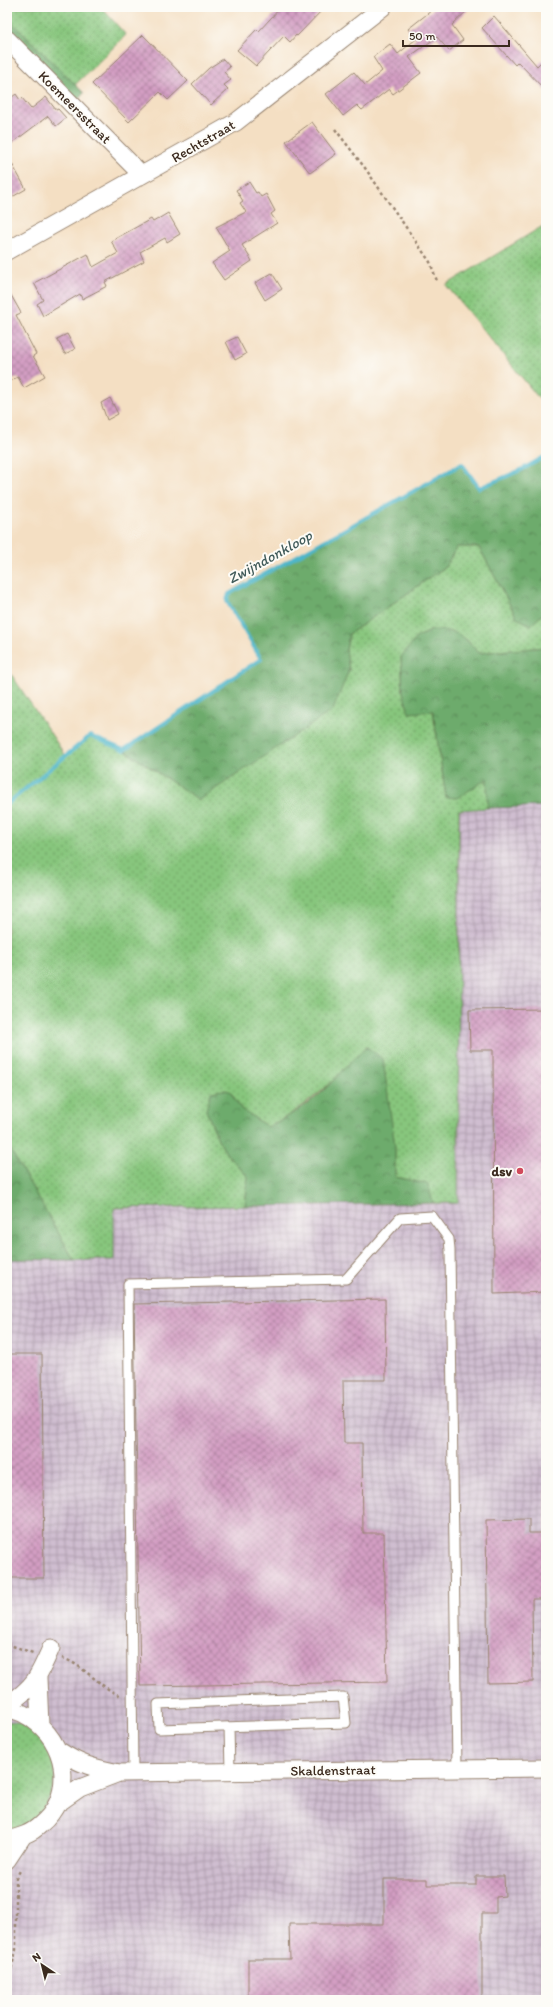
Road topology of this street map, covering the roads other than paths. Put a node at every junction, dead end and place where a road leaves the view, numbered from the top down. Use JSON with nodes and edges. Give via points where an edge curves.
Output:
{"nodes":[{"id":1,"x":383,"y":7,"type":"edge"},
{"id":2,"x":7,"y":39,"type":"edge"},
{"id":3,"x":142,"y":175,"type":"junction"},
{"id":4,"x":7,"y":251,"type":"edge"},
{"id":5,"x":48,"y":1654,"type":"road end"},
{"id":6,"x":38,"y":1678,"type":"junction"},
{"id":7,"x":7,"y":1705,"type":"edge"},
{"id":8,"x":7,"y":1709,"type":"edge"},
{"id":9,"x":40,"y":1725,"type":"junction"},
{"id":10,"x":229,"y":1728,"type":"junction"},
{"id":11,"x":58,"y":1750,"type":"junction"},
{"id":12,"x":546,"y":1768,"type":"edge"},
{"id":13,"x":457,"y":1769,"type":"junction"},
{"id":14,"x":230,"y":1772,"type":"junction"},
{"id":15,"x":127,"y":1773,"type":"junction"},
{"id":16,"x":57,"y":1804,"type":"junction"},
{"id":17,"x":15,"y":1838,"type":"edge"},
{"id":18,"x":7,"y":1860,"type":"edge"}],
"edges":[{"from":1,"to":3,"type":"street","name":"Rechtstraat","via":[[236,122]]},
{"from":2,"to":3,"type":"street","name":"Koemeersstraat"},
{"from":3,"to":4,"type":"street","name":"Rechtstraat"},
{"from":5,"to":6,"type":"street"},
{"from":6,"to":7,"type":"street","via":[[22,1695]]},
{"from":6,"to":9,"type":"street"},
{"from":8,"to":9,"type":"street","name":"Skaldenstraat","via":[[27,1716]]},
{"from":9,"to":11,"type":"street","name":"Skaldenstraat","via":[[48,1732]]},
{"from":10,"to":10,"type":"lane","via":[[159,1729],[158,1704],[343,1697],[346,1723]]},
{"from":10,"to":14,"type":"lane"},
{"from":11,"to":15,"type":"street","name":"Skaldenstraat","via":[[77,1763]]},
{"from":11,"to":16,"type":"street","name":"Skaldenstraat","via":[[63,1763],[64,1780]]},
{"from":12,"to":13,"type":"street","name":"Skaldenstraat"},
{"from":13,"to":14,"type":"street","name":"Skaldenstraat"},
{"from":13,"to":15,"type":"lane","via":[[450,1250],[448,1240],[432,1216],[400,1218],[346,1279],[128,1284],[132,1701]]},
{"from":14,"to":15,"type":"street","name":"Skaldenstraat"},
{"from":15,"to":16,"type":"street","name":"Skaldenstraat","via":[[80,1788]]},
{"from":16,"to":17,"type":"street","name":"Skaldenstraat","via":[[41,1825]]},
{"from":17,"to":18,"type":"street"}]}
